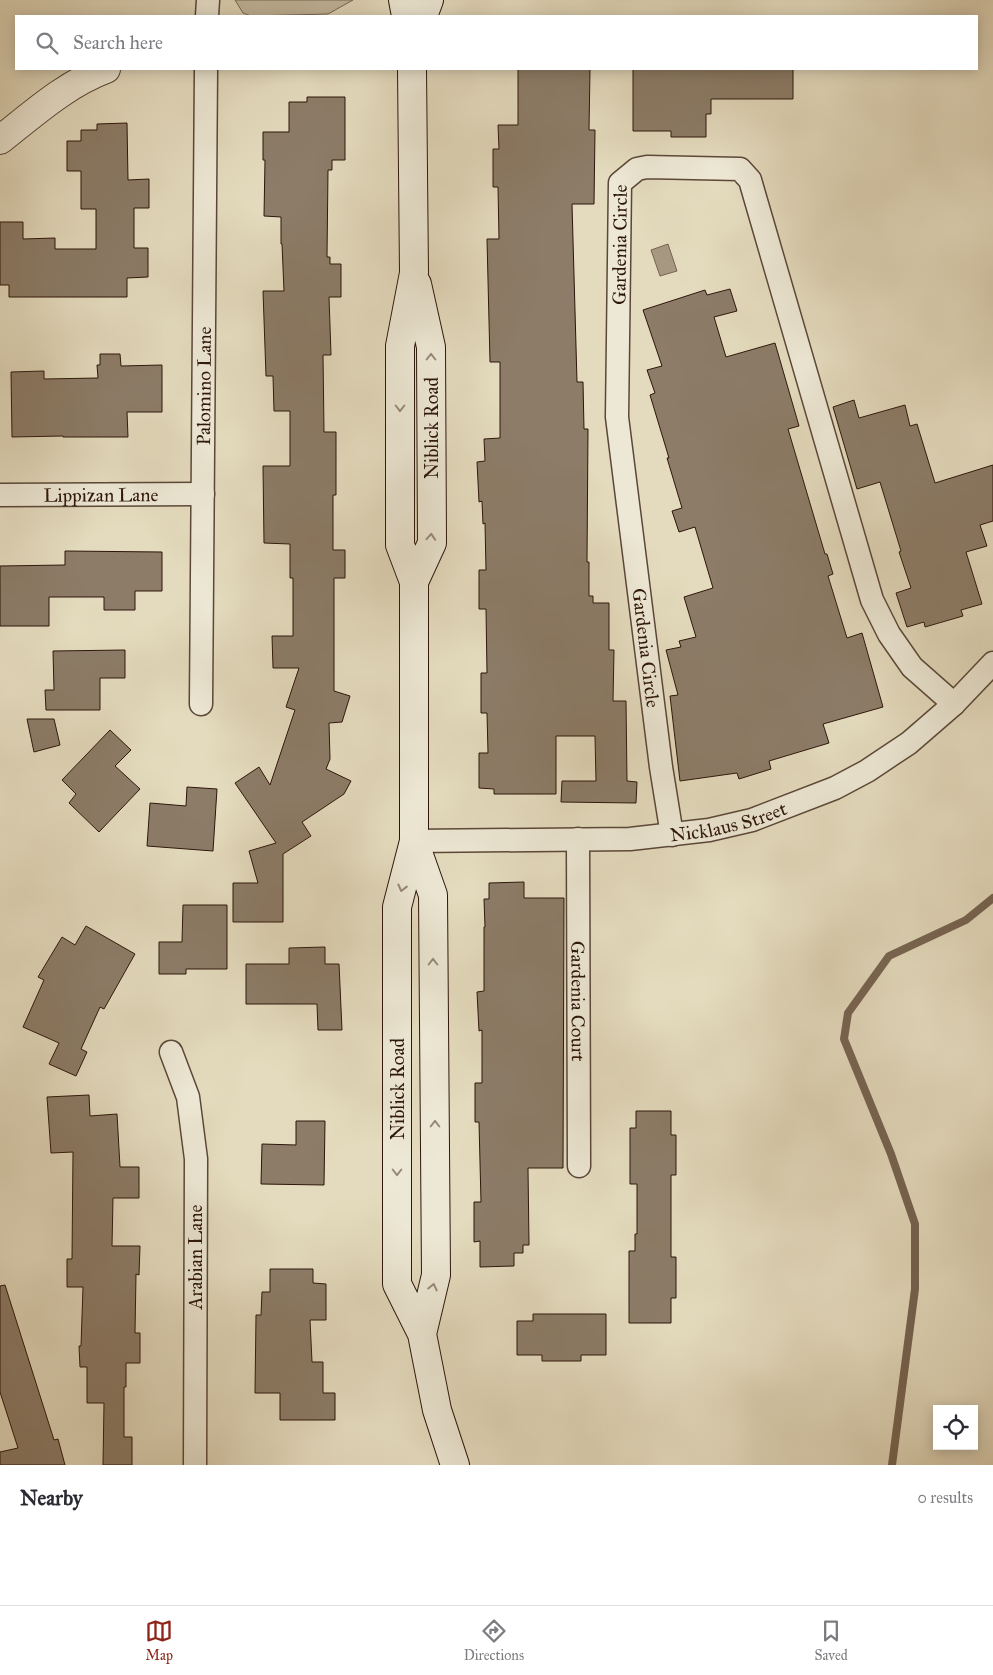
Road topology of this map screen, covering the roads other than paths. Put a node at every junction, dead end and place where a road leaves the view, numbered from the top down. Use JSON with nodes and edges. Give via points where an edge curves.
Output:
{"nodes":[{"id":1,"x":208,"y":0,"type":"edge"},
{"id":2,"x":402,"y":0,"type":"edge"},
{"id":3,"x":429,"y":0,"type":"edge"},
{"id":4,"x":207,"y":15,"type":"edge"},
{"id":5,"x":406,"y":15,"type":"edge"},
{"id":6,"x":423,"y":15,"type":"edge"},
{"id":7,"x":103,"y":70,"type":"edge"},
{"id":8,"x":206,"y":70,"type":"edge"},
{"id":9,"x":412,"y":70,"type":"edge"},
{"id":10,"x":0,"y":140,"type":"edge"},
{"id":11,"x":203,"y":494,"type":"junction"},
{"id":12,"x":0,"y":495,"type":"edge"},
{"id":13,"x":993,"y":663,"type":"edge"},
{"id":14,"x":201,"y":704,"type":"dead end"},
{"id":15,"x":954,"y":704,"type":"junction"},
{"id":16,"x":672,"y":835,"type":"junction"},
{"id":17,"x":578,"y":839,"type":"junction"},
{"id":18,"x":414,"y":841,"type":"junction"},
{"id":19,"x":171,"y":1052,"type":"dead end"},
{"id":20,"x":579,"y":1166,"type":"dead end"},
{"id":21,"x":422,"y":1334,"type":"junction"},
{"id":22,"x":195,"y":1465,"type":"edge"},
{"id":23,"x":455,"y":1465,"type":"edge"}],
"edges":[{"from":1,"to":4,"type":"street"},
{"from":2,"to":5,"type":"main road"},
{"from":3,"to":6,"type":"main road"},
{"from":7,"to":10,"type":"main road","via":[[51,100]]},
{"from":8,"to":11,"type":"street","name":"Palomino Lane"},
{"from":9,"to":18,"type":"main road","name":"Niblick Road","via":[[414,273],[400,346],[400,545],[414,582]]},
{"from":11,"to":12,"type":"street","name":"Lippizan Lane"},
{"from":11,"to":14,"type":"street","name":"Palomino Lane"},
{"from":13,"to":15,"type":"street","name":"Nicklaus Street"},
{"from":15,"to":16,"type":"street","name":"Nicklaus Street","via":[[909,744],[835,788],[752,820]]},
{"from":15,"to":16,"type":"street","name":"Gardenia Circle","via":[[912,667],[889,634],[872,600],[750,180],[740,169],[637,169],[620,184],[617,417]]},
{"from":16,"to":17,"type":"street","name":"Nicklaus Street"},
{"from":17,"to":18,"type":"street","name":"Nicklaus Street"},
{"from":17,"to":20,"type":"street","name":"Gardenia Court"},
{"from":21,"to":18,"type":"main road","name":"Niblick Road","one_way":true,"via":[[436,1275],[433,895]]},
{"from":18,"to":21,"type":"main road","name":"Niblick Road","one_way":true,"via":[[397,907],[397,1284]]},
{"from":19,"to":22,"type":"street","name":"Arabian Lane","via":[[188,1098],[196,1160]]},
{"from":21,"to":23,"type":"main road","name":"Niblick Road","via":[[437,1410]]}]}
